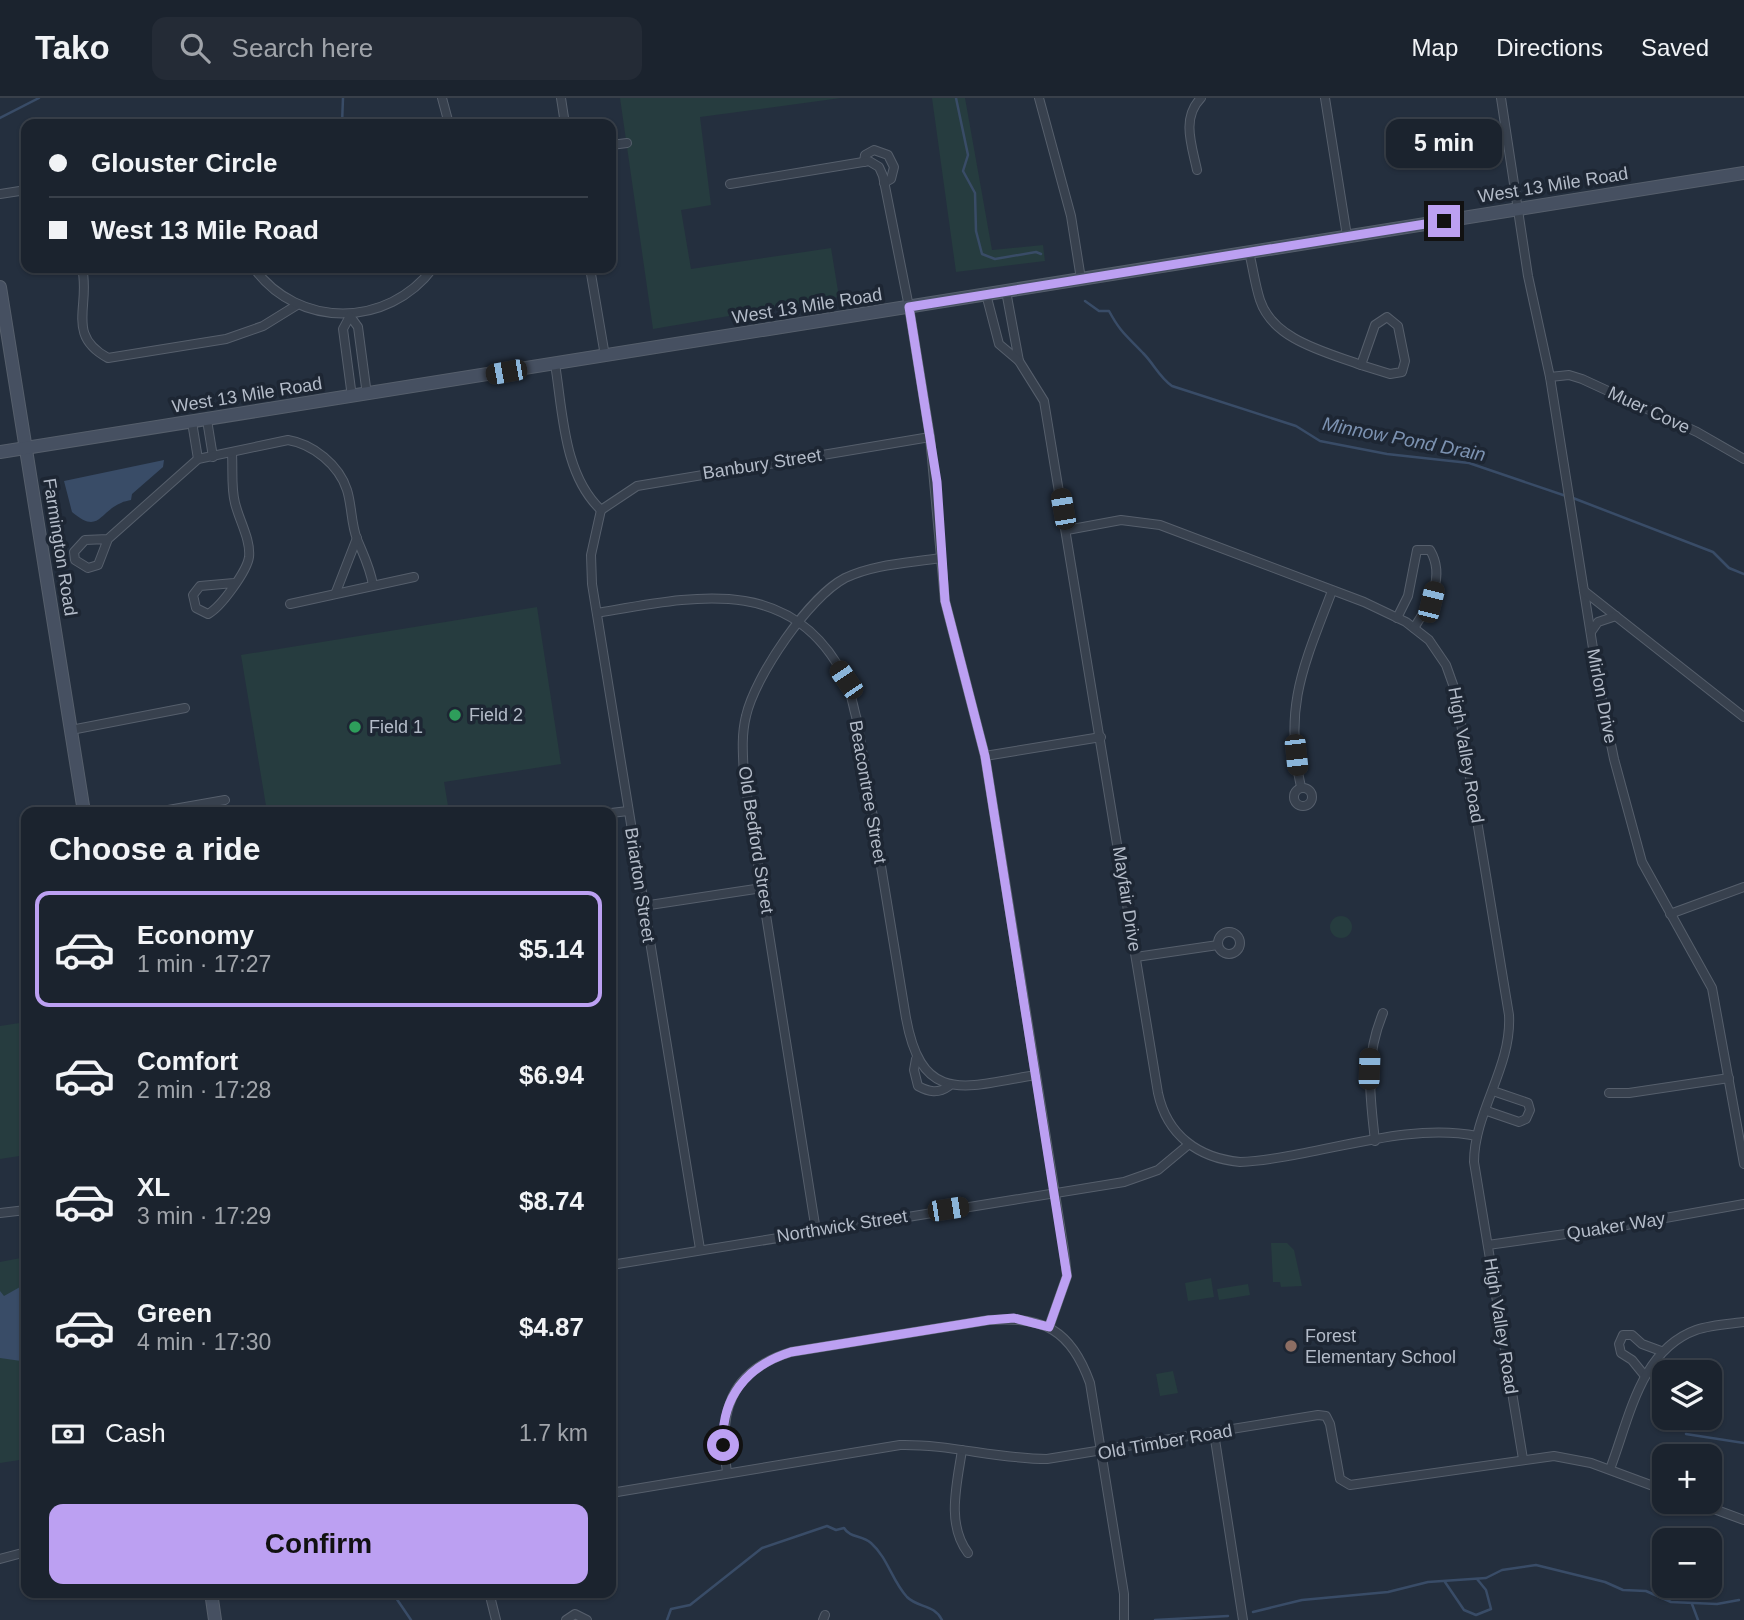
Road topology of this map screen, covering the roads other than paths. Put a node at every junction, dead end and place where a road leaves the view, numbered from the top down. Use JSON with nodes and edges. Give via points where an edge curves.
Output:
{"nodes":[{"id":1,"x":442,"y":98,"type":"edge"},
{"id":2,"x":561,"y":98,"type":"edge"},
{"id":3,"x":1039,"y":98,"type":"edge"},
{"id":4,"x":1201,"y":98,"type":"edge"},
{"id":5,"x":1325,"y":98,"type":"edge"},
{"id":6,"x":1501,"y":98,"type":"edge"},
{"id":7,"x":448,"y":119,"type":"edge"},
{"id":8,"x":564,"y":119,"type":"edge"},
{"id":9,"x":627,"y":143,"type":"dead end"},
{"id":10,"x":616,"y":144,"type":"edge"},
{"id":11,"x":864,"y":162,"type":"junction"},
{"id":12,"x":1196,"y":170,"type":"dead end"},
{"id":13,"x":1744,"y":173,"type":"edge"},
{"id":14,"x":884,"y":183,"type":"junction"},
{"id":15,"x":730,"y":184,"type":"dead end"},
{"id":16,"x":21,"y":191,"type":"edge"},
{"id":17,"x":0,"y":194,"type":"edge"},
{"id":18,"x":1517,"y":209,"type":"junction"},
{"id":19,"x":1347,"y":236,"type":"junction"},
{"id":20,"x":1249,"y":252,"type":"junction"},
{"id":21,"x":83,"y":273,"type":"edge"},
{"id":22,"x":258,"y":273,"type":"edge"},
{"id":23,"x":428,"y":273,"type":"edge"},
{"id":24,"x":591,"y":273,"type":"edge"},
{"id":25,"x":1081,"y":279,"type":"junction"},
{"id":26,"x":0,"y":288,"type":"edge"},
{"id":27,"x":1006,"y":291,"type":"junction"},
{"id":28,"x":986,"y":294,"type":"junction"},
{"id":29,"x":297,"y":306,"type":"junction"},
{"id":30,"x":909,"y":307,"type":"junction"},
{"id":31,"x":350,"y":316,"type":"junction"},
{"id":32,"x":605,"y":356,"type":"junction"},
{"id":33,"x":1019,"y":361,"type":"junction"},
{"id":34,"x":555,"y":363,"type":"junction"},
{"id":35,"x":1361,"y":365,"type":"junction"},
{"id":36,"x":1550,"y":377,"type":"junction"},
{"id":37,"x":367,"y":395,"type":"junction"},
{"id":38,"x":352,"y":397,"type":"junction"},
{"id":39,"x":207,"y":419,"type":"junction"},
{"id":40,"x":192,"y":422,"type":"junction"},
{"id":41,"x":930,"y":437,"type":"junction"},
{"id":42,"x":27,"y":448,"type":"junction"},
{"id":43,"x":0,"y":452,"type":"edge"},
{"id":44,"x":232,"y":454,"type":"junction"},
{"id":45,"x":213,"y":457,"type":"junction"},
{"id":46,"x":198,"y":459,"type":"junction"},
{"id":47,"x":1744,"y":459,"type":"edge"},
{"id":48,"x":601,"y":510,"type":"junction"},
{"id":49,"x":1067,"y":530,"type":"junction"},
{"id":50,"x":357,"y":538,"type":"junction"},
{"id":51,"x":108,"y":539,"type":"junction"},
{"id":52,"x":940,"y":558,"type":"junction"},
{"id":53,"x":414,"y":577,"type":"dead end"},
{"id":54,"x":234,"y":583,"type":"junction"},
{"id":55,"x":373,"y":584,"type":"junction"},
{"id":56,"x":1332,"y":591,"type":"junction"},
{"id":57,"x":1584,"y":591,"type":"junction"},
{"id":58,"x":336,"y":592,"type":"junction"},
{"id":59,"x":290,"y":604,"type":"dead end"},
{"id":60,"x":597,"y":614,"type":"junction"},
{"id":61,"x":1616,"y":616,"type":"junction"},
{"id":62,"x":1397,"y":618,"type":"junction"},
{"id":63,"x":799,"y":622,"type":"junction"},
{"id":64,"x":1414,"y":628,"type":"junction"},
{"id":65,"x":1591,"y":632,"type":"junction"},
{"id":66,"x":185,"y":708,"type":"dead end"},
{"id":67,"x":1744,"y":717,"type":"edge"},
{"id":68,"x":71,"y":730,"type":"junction"},
{"id":69,"x":1101,"y":737,"type":"junction"},
{"id":70,"x":985,"y":756,"type":"junction"},
{"id":71,"x":1301,"y":788,"type":"dead end"},
{"id":72,"x":225,"y":800,"type":"dead end"},
{"id":73,"x":83,"y":807,"type":"edge"},
{"id":74,"x":185,"y":807,"type":"edge"},
{"id":75,"x":628,"y":811,"type":"junction"},
{"id":76,"x":616,"y":812,"type":"edge"},
{"id":77,"x":1744,"y":887,"type":"edge"},
{"id":78,"x":762,"y":888,"type":"junction"},
{"id":79,"x":643,"y":906,"type":"junction"},
{"id":80,"x":1670,"y":914,"type":"junction"},
{"id":81,"x":1218,"y":945,"type":"dead end"},
{"id":82,"x":1136,"y":957,"type":"junction"},
{"id":83,"x":1383,"y":1013,"type":"dead end"},
{"id":84,"x":916,"y":1059,"type":"junction"},
{"id":85,"x":1035,"y":1075,"type":"junction"},
{"id":86,"x":1729,"y":1078,"type":"junction"},
{"id":87,"x":949,"y":1086,"type":"junction"},
{"id":88,"x":1493,"y":1091,"type":"junction"},
{"id":89,"x":1609,"y":1093,"type":"dead end"},
{"id":90,"x":1487,"y":1111,"type":"junction"},
{"id":91,"x":1478,"y":1136,"type":"junction"},
{"id":92,"x":1376,"y":1141,"type":"junction"},
{"id":93,"x":1188,"y":1145,"type":"junction"},
{"id":94,"x":1744,"y":1164,"type":"edge"},
{"id":95,"x":1054,"y":1192,"type":"junction"},
{"id":96,"x":1744,"y":1204,"type":"edge"},
{"id":97,"x":21,"y":1211,"type":"edge"},
{"id":98,"x":0,"y":1213,"type":"edge"},
{"id":99,"x":816,"y":1231,"type":"junction"},
{"id":100,"x":1488,"y":1245,"type":"junction"},
{"id":101,"x":700,"y":1249,"type":"junction"},
{"id":102,"x":616,"y":1264,"type":"edge"},
{"id":103,"x":1744,"y":1322,"type":"edge"},
{"id":104,"x":1049,"y":1327,"type":"junction"},
{"id":105,"x":1661,"y":1351,"type":"junction"},
{"id":106,"x":1645,"y":1376,"type":"junction"},
{"id":107,"x":1214,"y":1433,"type":"junction"},
{"id":108,"x":962,"y":1450,"type":"junction"},
{"id":109,"x":1102,"y":1453,"type":"junction"},
{"id":110,"x":1523,"y":1458,"type":"junction"},
{"id":111,"x":1610,"y":1469,"type":"junction"},
{"id":112,"x":727,"y":1472,"type":"junction"},
{"id":113,"x":1652,"y":1485,"type":"edge"},
{"id":114,"x":616,"y":1492,"type":"edge"},
{"id":115,"x":1722,"y":1512,"type":"edge"},
{"id":116,"x":1744,"y":1520,"type":"edge"},
{"id":117,"x":21,"y":1553,"type":"edge"},
{"id":118,"x":968,"y":1553,"type":"dead end"},
{"id":119,"x":0,"y":1559,"type":"edge"},
{"id":120,"x":212,"y":1598,"type":"edge"},
{"id":121,"x":490,"y":1598,"type":"edge"},
{"id":122,"x":215,"y":1620,"type":"edge"},
{"id":123,"x":496,"y":1620,"type":"edge"},
{"id":124,"x":566,"y":1620,"type":"edge"},
{"id":125,"x":587,"y":1620,"type":"edge"},
{"id":126,"x":1124,"y":1620,"type":"edge"},
{"id":127,"x":1243,"y":1620,"type":"edge"}],
"edges":[{"from":1,"to":7,"type":"street"},
{"from":2,"to":8,"type":"street"},
{"from":3,"to":25,"type":"street","via":[[1071,216]]},
{"from":4,"to":12,"type":"street","via":[[1189,125]]},
{"from":5,"to":19,"type":"street"},
{"from":6,"to":18,"type":"street","name":"Mirlon Drive"},
{"from":9,"to":10,"type":"street"},
{"from":11,"to":14,"type":"street","via":[[879,167]]},
{"from":11,"to":14,"type":"street","via":[[865,155],[874,150],[888,155],[894,167],[891,179]]},
{"from":11,"to":15,"type":"street"},
{"from":13,"to":18,"type":"street","name":"West 13 Mile Road"},
{"from":14,"to":30,"type":"street"},
{"from":16,"to":17,"type":"street"},
{"from":18,"to":19,"type":"street","name":"West 13 Mile Road"},
{"from":18,"to":36,"type":"street","name":"Mirlon Drive"},
{"from":19,"to":20,"type":"street","name":"West 13 Mile Road"},
{"from":20,"to":25,"type":"street","name":"West 13 Mile Road"},
{"from":20,"to":35,"type":"street","via":[[1260,300],[1270,320],[1307,345]]},
{"from":21,"to":29,"type":"street","via":[[84,338],[92,350],[108,358],[226,340]]},
{"from":22,"to":29,"type":"street","via":[[267,286]]},
{"from":23,"to":31,"type":"street","via":[[409,294]]},
{"from":24,"to":32,"type":"street"},
{"from":25,"to":27,"type":"street","name":"West 13 Mile Road"},
{"from":26,"to":42,"type":"street","name":"Farmington Road"},
{"from":27,"to":28,"type":"street","name":"West 13 Mile Road"},
{"from":27,"to":33,"type":"street","name":"Mayfair Drive"},
{"from":28,"to":30,"type":"street","name":"West 13 Mile Road"},
{"from":28,"to":33,"type":"street","name":"Mayfair Drive","via":[[999,344]]},
{"from":29,"to":31,"type":"street"},
{"from":30,"to":32,"type":"street","name":"West 13 Mile Road"},
{"from":30,"to":41,"type":"street"},
{"from":31,"to":37,"type":"street","via":[[358,327]]},
{"from":31,"to":38,"type":"street","via":[[343,329]]},
{"from":32,"to":34,"type":"street","name":"West 13 Mile Road"},
{"from":33,"to":49,"type":"street","name":"Mayfair Drive","via":[[1045,401]]},
{"from":34,"to":37,"type":"street","name":"West 13 Mile Road"},
{"from":34,"to":48,"type":"street","via":[[572,463],[582,488]]},
{"from":35,"to":35,"type":"street","via":[[1390,374],[1402,372],[1405,362],[1394,321],[1387,317],[1375,325]]},
{"from":36,"to":47,"type":"street","name":"Muer Cove","via":[[1581,379],[1697,432]]},
{"from":36,"to":57,"type":"street","name":"Mirlon Drive"},
{"from":37,"to":38,"type":"street","name":"West 13 Mile Road"},
{"from":38,"to":39,"type":"street","name":"West 13 Mile Road"},
{"from":39,"to":40,"type":"street","name":"West 13 Mile Road"},
{"from":39,"to":45,"type":"street"},
{"from":40,"to":42,"type":"street","name":"West 13 Mile Road"},
{"from":40,"to":46,"type":"street"},
{"from":41,"to":48,"type":"street","name":"Banbury Street","via":[[637,486]]},
{"from":41,"to":52,"type":"street"},
{"from":42,"to":43,"type":"street","name":"West 13 Mile Road"},
{"from":42,"to":68,"type":"street","name":"Farmington Road"},
{"from":44,"to":45,"type":"street"},
{"from":44,"to":50,"type":"street","via":[[288,440],[310,446],[340,475]]},
{"from":44,"to":54,"type":"street","via":[[234,500],[249,559]]},
{"from":45,"to":46,"type":"street"},
{"from":46,"to":51,"type":"street"},
{"from":48,"to":60,"type":"street","name":"Briarton Street","via":[[591,555]]},
{"from":49,"to":56,"type":"street","name":"High Valley Road","via":[[1121,520],[1160,525]]},
{"from":49,"to":69,"type":"street","name":"Mayfair Drive"},
{"from":50,"to":55,"type":"street"},
{"from":50,"to":58,"type":"street"},
{"from":51,"to":51,"type":"street","via":[[85,540],[74,552],[75,560],[88,568],[98,565]]},
{"from":52,"to":63,"type":"street","name":"Old Bedford Street","via":[[854,574],[832,586]]},
{"from":52,"to":70,"type":"street","via":[[948,612]]},
{"from":53,"to":55,"type":"street"},
{"from":54,"to":54,"type":"street","via":[[200,586],[193,595],[196,608],[208,614],[217,609]]},
{"from":55,"to":58,"type":"street"},
{"from":56,"to":62,"type":"street","name":"High Valley Road"},
{"from":56,"to":71,"type":"street","via":[[1294,701]]},
{"from":57,"to":61,"type":"street"},
{"from":57,"to":65,"type":"street","name":"Mirlon Drive"},
{"from":58,"to":59,"type":"street"},
{"from":60,"to":63,"type":"street","name":"Beacontree Street","via":[[695,597],[725,597],[754,602]]},
{"from":60,"to":75,"type":"street","name":"Briarton Street"},
{"from":61,"to":65,"type":"street","via":[[1598,622]]},
{"from":61,"to":67,"type":"street"},
{"from":62,"to":64,"type":"street","name":"High Valley Road"},
{"from":62,"to":64,"type":"street","via":[[1408,596],[1417,550],[1430,550],[1436,560],[1435,585],[1431,602]]},
{"from":63,"to":78,"type":"street","name":"Old Bedford Street","via":[[772,658],[746,715],[742,742]]},
{"from":63,"to":84,"type":"street","name":"Beacontree Street","via":[[821,643],[846,680],[857,720]]},
{"from":64,"to":88,"type":"street","name":"High Valley Road","via":[[1449,671],[1467,755],[1509,1015],[1509,1041]]},
{"from":65,"to":80,"type":"street","name":"Mirlon Drive","via":[[1631,829],[1642,862]]},
{"from":66,"to":68,"type":"street"},
{"from":68,"to":73,"type":"street","name":"Farmington Road"},
{"from":69,"to":70,"type":"street"},
{"from":69,"to":82,"type":"street","name":"Mayfair Drive"},
{"from":70,"to":85,"type":"street"},
{"from":72,"to":74,"type":"street"},
{"from":75,"to":76,"type":"street"},
{"from":75,"to":79,"type":"street","name":"Briarton Street"},
{"from":77,"to":80,"type":"street"},
{"from":78,"to":79,"type":"street"},
{"from":78,"to":99,"type":"street","name":"Old Bedford Street"},
{"from":79,"to":101,"type":"street","name":"Briarton Street"},
{"from":80,"to":86,"type":"street","name":"Mirlon Drive","via":[[1712,988]]},
{"from":81,"to":82,"type":"street"},
{"from":82,"to":93,"type":"street","name":"Mayfair Drive","via":[[1159,1100],[1169,1122]]},
{"from":83,"to":92,"type":"street","via":[[1370,1051]]},
{"from":84,"to":87,"type":"street"},
{"from":84,"to":87,"type":"street","name":"Beacontree Street","via":[[918,1086],[938,1092]]},
{"from":85,"to":87,"type":"street","name":"Beacontree Street"},
{"from":85,"to":95,"type":"street"},
{"from":86,"to":89,"type":"street"},
{"from":86,"to":94,"type":"street","name":"Mirlon Drive"},
{"from":88,"to":90,"type":"street","name":"High Valley Road"},
{"from":88,"to":90,"type":"street","via":[[1528,1103],[1530,1110],[1519,1122]]},
{"from":90,"to":91,"type":"street","name":"High Valley Road"},
{"from":91,"to":92,"type":"street","via":[[1424,1134]]},
{"from":91,"to":100,"type":"street","name":"High Valley Road","via":[[1474,1163]]},
{"from":92,"to":93,"type":"street","via":[[1240,1162],[1213,1157]]},
{"from":93,"to":95,"type":"street","name":"Northwick Street","via":[[1175,1159],[1146,1176]]},
{"from":95,"to":99,"type":"street","name":"Northwick Street"},
{"from":95,"to":104,"type":"street","via":[[1067,1276]]},
{"from":96,"to":100,"type":"street","name":"Quaker Way"},
{"from":97,"to":98,"type":"street"},
{"from":99,"to":101,"type":"street","name":"Northwick Street"},
{"from":100,"to":110,"type":"street","name":"High Valley Road"},
{"from":101,"to":102,"type":"street","name":"Northwick Street"},
{"from":103,"to":105,"type":"street","via":[[1698,1329]]},
{"from":104,"to":109,"type":"street","via":[[1080,1356],[1090,1383]]},
{"from":104,"to":112,"type":"street","via":[[1014,1318],[989,1320],[791,1352],[768,1360],[745,1377],[729,1403],[723,1433]]},
{"from":105,"to":106,"type":"street"},
{"from":105,"to":106,"type":"street","via":[[1623,1335],[1620,1353]]},
{"from":106,"to":111,"type":"street"},
{"from":107,"to":109,"type":"street","name":"Old Timber Road"},
{"from":107,"to":110,"type":"street","name":"Old Timber Road","via":[[1326,1416],[1339,1479],[1350,1485]]},
{"from":107,"to":127,"type":"street"},
{"from":108,"to":109,"type":"street","name":"Old Timber Road","via":[[1023,1459]]},
{"from":108,"to":112,"type":"street","name":"Old Timber Road","via":[[901,1445]]},
{"from":108,"to":118,"type":"street","via":[[955,1515],[958,1540]]},
{"from":109,"to":126,"type":"street"},
{"from":110,"to":111,"type":"street","name":"Old Timber Road","via":[[1554,1456]]},
{"from":111,"to":113,"type":"street","name":"Old Timber Road"},
{"from":112,"to":114,"type":"street","name":"Old Timber Road"},
{"from":115,"to":116,"type":"street"},
{"from":117,"to":119,"type":"street"},
{"from":120,"to":122,"type":"street"},
{"from":121,"to":123,"type":"street"},
{"from":124,"to":125,"type":"street","via":[[575,1614]]}]}
